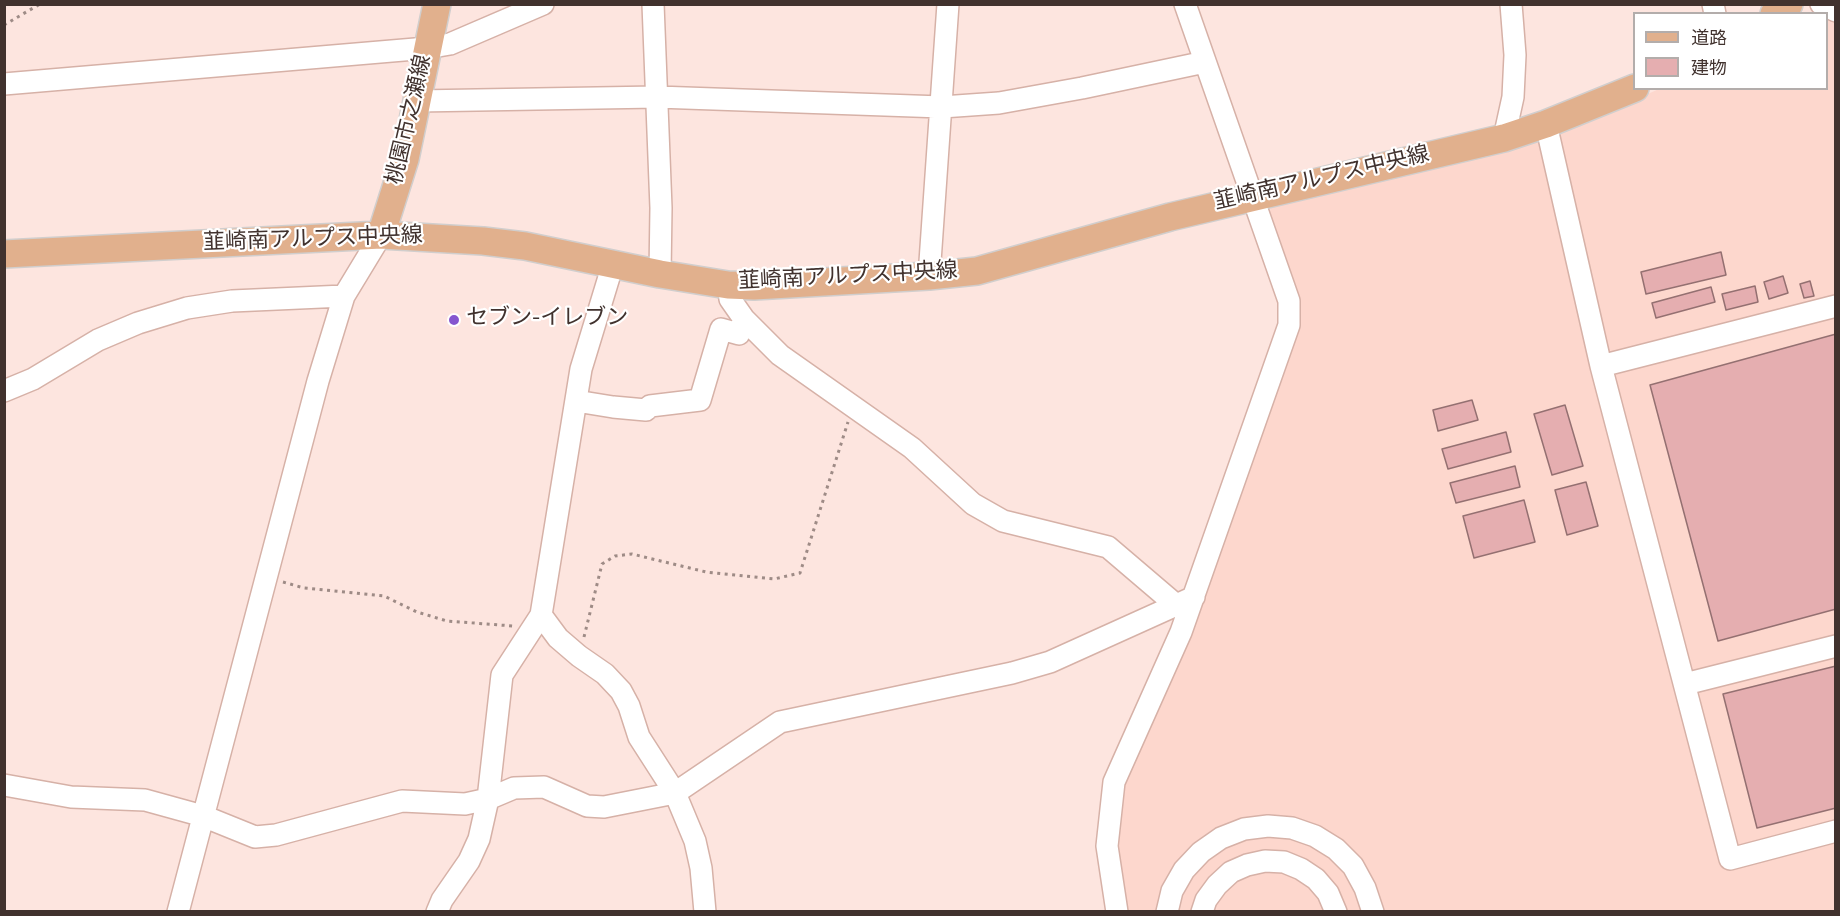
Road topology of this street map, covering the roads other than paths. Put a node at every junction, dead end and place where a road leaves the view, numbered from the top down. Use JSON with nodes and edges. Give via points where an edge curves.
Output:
{"nodes":[{"id":1,"x":437,"y":4,"type":"edge"},
{"id":2,"x":543,"y":4,"type":"edge"},
{"id":3,"x":653,"y":4,"type":"edge"},
{"id":4,"x":948,"y":4,"type":"edge"},
{"id":5,"x":1185,"y":4,"type":"edge"},
{"id":6,"x":1511,"y":4,"type":"edge"},
{"id":7,"x":1821,"y":4,"type":"edge"},
{"id":8,"x":1836,"y":10,"type":"edge"},
{"id":9,"x":427,"y":48,"type":"junction"},
{"id":10,"x":1205,"y":62,"type":"junction"},
{"id":11,"x":4,"y":84,"type":"edge"},
{"id":12,"x":1633,"y":89,"type":"edge"},
{"id":13,"x":657,"y":97,"type":"junction"},
{"id":14,"x":417,"y":101,"type":"junction"},
{"id":15,"x":942,"y":107,"type":"junction"},
{"id":16,"x":1546,"y":124,"type":"junction"},
{"id":17,"x":1504,"y":138,"type":"junction"},
{"id":18,"x":1252,"y":196,"type":"junction"},
{"id":19,"x":381,"y":235,"type":"junction"},
{"id":20,"x":4,"y":254,"type":"edge"},
{"id":21,"x":613,"y":264,"type":"junction"},
{"id":22,"x":660,"y":273,"type":"junction"},
{"id":23,"x":929,"y":276,"type":"junction"},
{"id":24,"x":728,"y":285,"type":"junction"},
{"id":25,"x":344,"y":296,"type":"junction"},
{"id":26,"x":1836,"y":306,"type":"edge"},
{"id":27,"x":744,"y":319,"type":"junction"},
{"id":28,"x":1601,"y":366,"type":"junction"},
{"id":29,"x":4,"y":391,"type":"edge"},
{"id":30,"x":576,"y":401,"type":"junction"},
{"id":31,"x":1185,"y":601,"type":"junction"},
{"id":32,"x":537,"y":621,"type":"junction"},
{"id":33,"x":1836,"y":646,"type":"edge"},
{"id":34,"x":1685,"y":684,"type":"junction"},
{"id":35,"x":4,"y":785,"type":"edge"},
{"id":36,"x":675,"y":793,"type":"junction"},
{"id":37,"x":488,"y":798,"type":"junction"},
{"id":38,"x":203,"y":816,"type":"junction"},
{"id":39,"x":1836,"y":831,"type":"edge"},
{"id":40,"x":1373,"y":911,"type":"edge"},
{"id":41,"x":178,"y":912,"type":"edge"},
{"id":42,"x":437,"y":912,"type":"edge"},
{"id":43,"x":705,"y":912,"type":"edge"},
{"id":44,"x":1117,"y":912,"type":"edge"},
{"id":45,"x":1167,"y":912,"type":"edge"},
{"id":46,"x":1202,"y":912,"type":"edge"},
{"id":47,"x":1336,"y":912,"type":"edge"},
{"id":48,"x":1381,"y":912,"type":"edge"}],
"edges":[{"from":1,"to":9,"type":"main road","name":"桃園市之瀬線"},
{"from":2,"to":9,"type":"street","via":[[450,44]]},
{"from":3,"to":13,"type":"street"},
{"from":4,"to":15,"type":"street"},
{"from":5,"to":10,"type":"street"},
{"from":6,"to":17,"type":"street","via":[[1514,97]]},
{"from":7,"to":8,"type":"street"},
{"from":9,"to":11,"type":"street"},
{"from":9,"to":14,"type":"main road","name":"桃園市之瀬線"},
{"from":10,"to":15,"type":"street","via":[[999,103]]},
{"from":10,"to":18,"type":"street"},
{"from":12,"to":16,"type":"main road","name":"韮崎南アルプス中央線"},
{"from":13,"to":14,"type":"street"},
{"from":13,"to":15,"type":"street"},
{"from":13,"to":22,"type":"street"},
{"from":14,"to":19,"type":"main road","name":"桃園市之瀬線","via":[[405,159]]},
{"from":15,"to":23,"type":"street"},
{"from":16,"to":17,"type":"main road","name":"韮崎南アルプス中央線"},
{"from":16,"to":28,"type":"street"},
{"from":17,"to":18,"type":"main road","name":"韮崎南アルプス中央線"},
{"from":18,"to":23,"type":"main road","name":"韮崎南アルプス中央線","via":[[976,271]]},
{"from":18,"to":31,"type":"street","via":[[1289,302],[1289,325]]},
{"from":19,"to":20,"type":"main road","name":"韮崎南アルプス中央線"},
{"from":19,"to":21,"type":"main road","name":"韮崎南アルプス中央線","via":[[525,246]]},
{"from":19,"to":25,"type":"street"},
{"from":21,"to":22,"type":"main road","name":"韮崎南アルプス中央線"},
{"from":21,"to":30,"type":"street","via":[[581,369]]},
{"from":22,"to":24,"type":"main road","name":"韮崎南アルプス中央線"},
{"from":23,"to":24,"type":"main road","name":"韮崎南アルプス中央線"},
{"from":24,"to":27,"type":"street","via":[[730,299]]},
{"from":25,"to":29,"type":"street","via":[[232,301],[188,308],[98,340],[33,379]]},
{"from":25,"to":38,"type":"street"},
{"from":26,"to":28,"type":"street"},
{"from":27,"to":30,"type":"street","via":[[739,334],[721,329],[700,400],[650,406],[646,410]]},
{"from":27,"to":31,"type":"street","via":[[780,355],[912,448],[973,504],[1003,521],[1108,547]]},
{"from":28,"to":34,"type":"street"},
{"from":30,"to":32,"type":"street"},
{"from":31,"to":36,"type":"street","via":[[1050,662],[780,722]]},
{"from":31,"to":44,"type":"street","via":[[1181,632],[1114,782],[1107,846]]},
{"from":32,"to":36,"type":"street","via":[[621,691],[639,737]]},
{"from":32,"to":37,"type":"street","via":[[502,675]]},
{"from":33,"to":34,"type":"street"},
{"from":34,"to":39,"type":"street","via":[[1730,859]]},
{"from":35,"to":38,"type":"street","via":[[70,797],[145,800]]},
{"from":36,"to":37,"type":"street","via":[[604,807],[587,806],[544,787],[514,788]]},
{"from":36,"to":43,"type":"street","via":[[695,841]]},
{"from":37,"to":38,"type":"street","via":[[465,804],[402,801],[276,836],[255,837]]},
{"from":37,"to":42,"type":"street","via":[[479,839]]},
{"from":38,"to":41,"type":"street"},
{"from":40,"to":45,"type":"street","via":[[1353,866],[1336,849],[1315,836],[1268,826],[1228,835],[1201,852],[1172,891]]},
{"from":40,"to":48,"type":"street"},
{"from":46,"to":47,"type":"street","via":[[1206,900],[1231,872],[1265,861],[1301,868],[1328,893]]}]}
